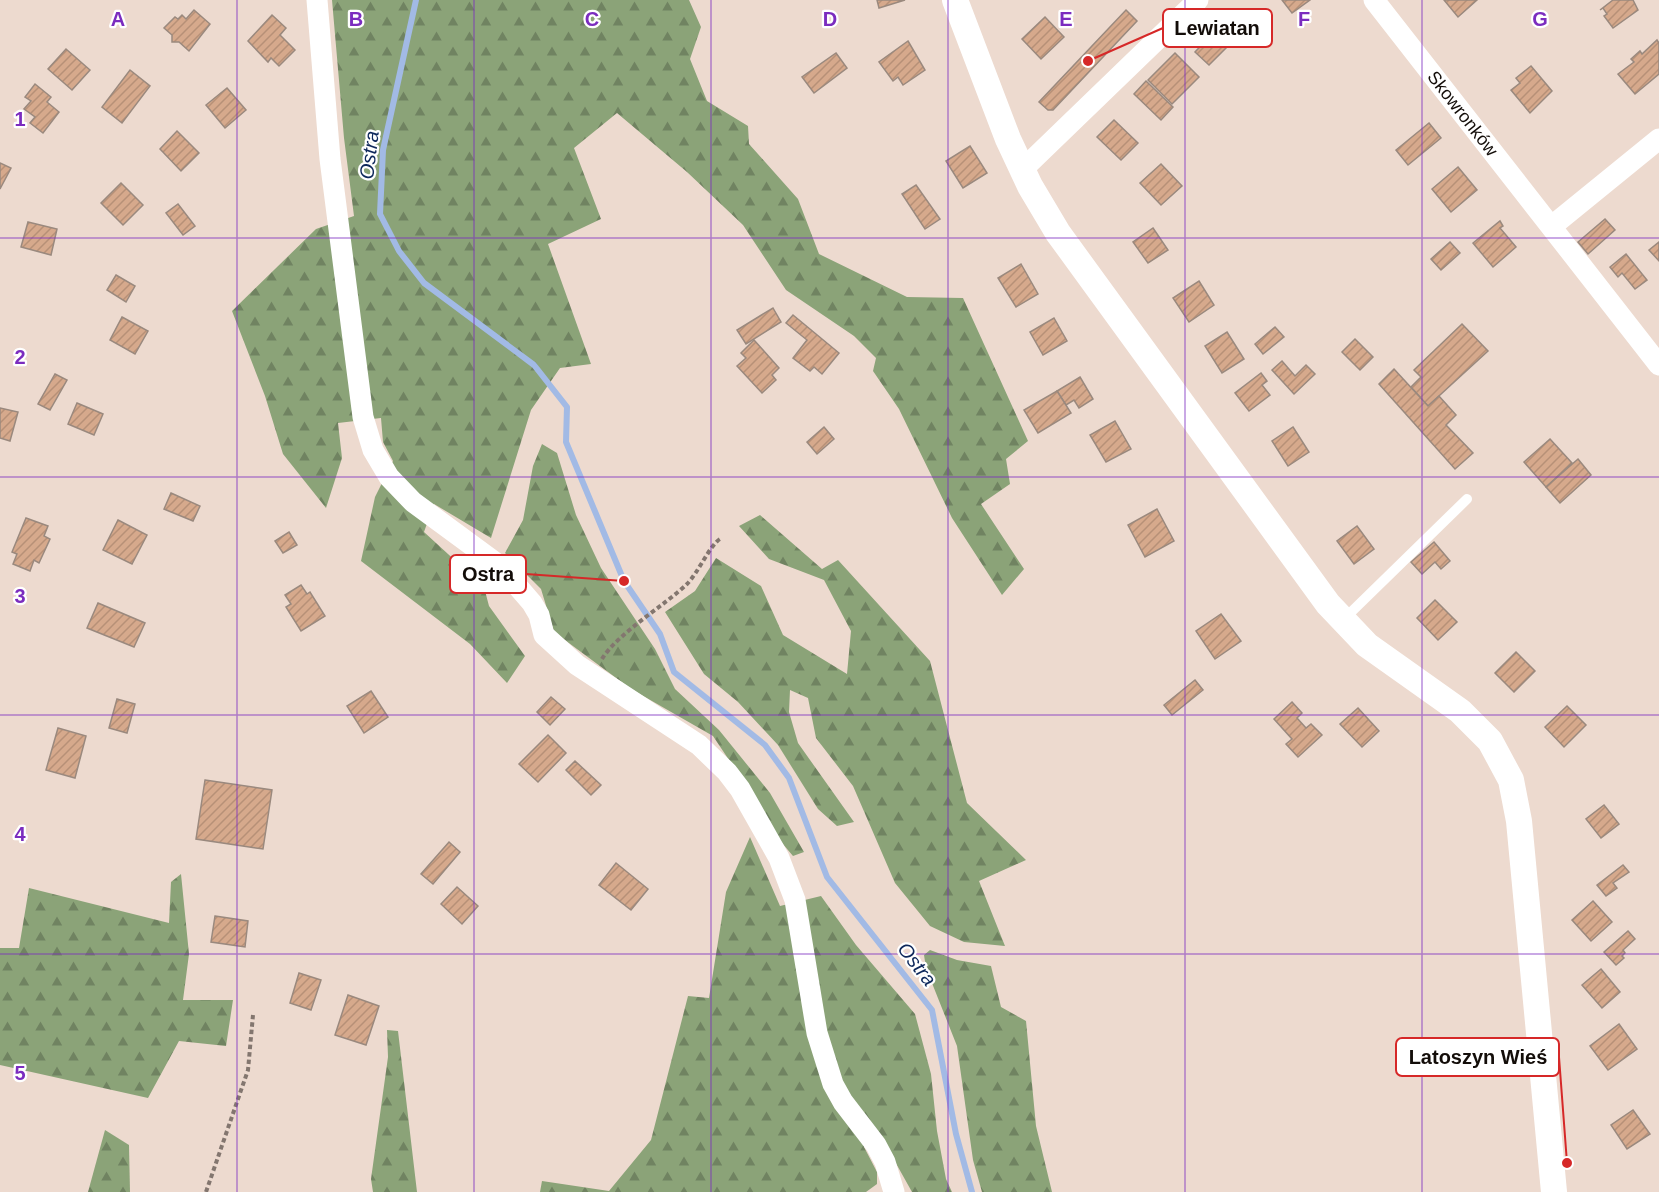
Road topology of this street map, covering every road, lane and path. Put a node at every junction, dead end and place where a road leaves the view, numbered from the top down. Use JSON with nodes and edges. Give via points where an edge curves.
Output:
{"nodes":[{"id":1,"x":317,"y":0,"type":"edge"},
{"id":2,"x":955,"y":0,"type":"edge"},
{"id":3,"x":1198,"y":0,"type":"edge"},
{"id":4,"x":1374,"y":0,"type":"edge"},
{"id":5,"x":1659,"y":139,"type":"edge"},
{"id":6,"x":1022,"y":170,"type":"junction"},
{"id":7,"x":1552,"y":226,"type":"junction"},
{"id":8,"x":1659,"y":365,"type":"edge"},
{"id":9,"x":1467,"y":499,"type":"dead end"},
{"id":10,"x":720,"y":539,"type":"dead end"},
{"id":11,"x":1342,"y":621,"type":"junction"},
{"id":12,"x":593,"y":674,"type":"junction"},
{"id":13,"x":253,"y":1015,"type":"dead end"},
{"id":14,"x":206,"y":1192,"type":"edge"},
{"id":15,"x":894,"y":1192,"type":"edge"},
{"id":16,"x":1554,"y":1192,"type":"edge"}],
"edges":[{"from":1,"to":12,"type":"street","via":[[332,177],[363,417],[373,450],[399,490],[500,566],[532,603],[544,635]]},
{"from":2,"to":6,"type":"street"},
{"from":3,"to":6,"type":"street"},
{"from":4,"to":7,"type":"street","name":"Skowronków"},
{"from":5,"to":7,"type":"street"},
{"from":6,"to":11,"type":"street","via":[[1058,233]]},
{"from":7,"to":8,"type":"street","name":"Skowronków"},
{"from":9,"to":11,"type":"lane"},
{"from":10,"to":12,"type":"path","via":[[686,585],[606,653]]},
{"from":11,"to":16,"type":"street","via":[[1383,659],[1478,727],[1505,766],[1519,821]]},
{"from":12,"to":15,"type":"street","via":[[685,734],[712,757],[740,789],[765,831],[795,900],[826,1066],[843,1102],[865,1128],[885,1162]]},
{"from":13,"to":14,"type":"path","via":[[248,1070]]}]}
